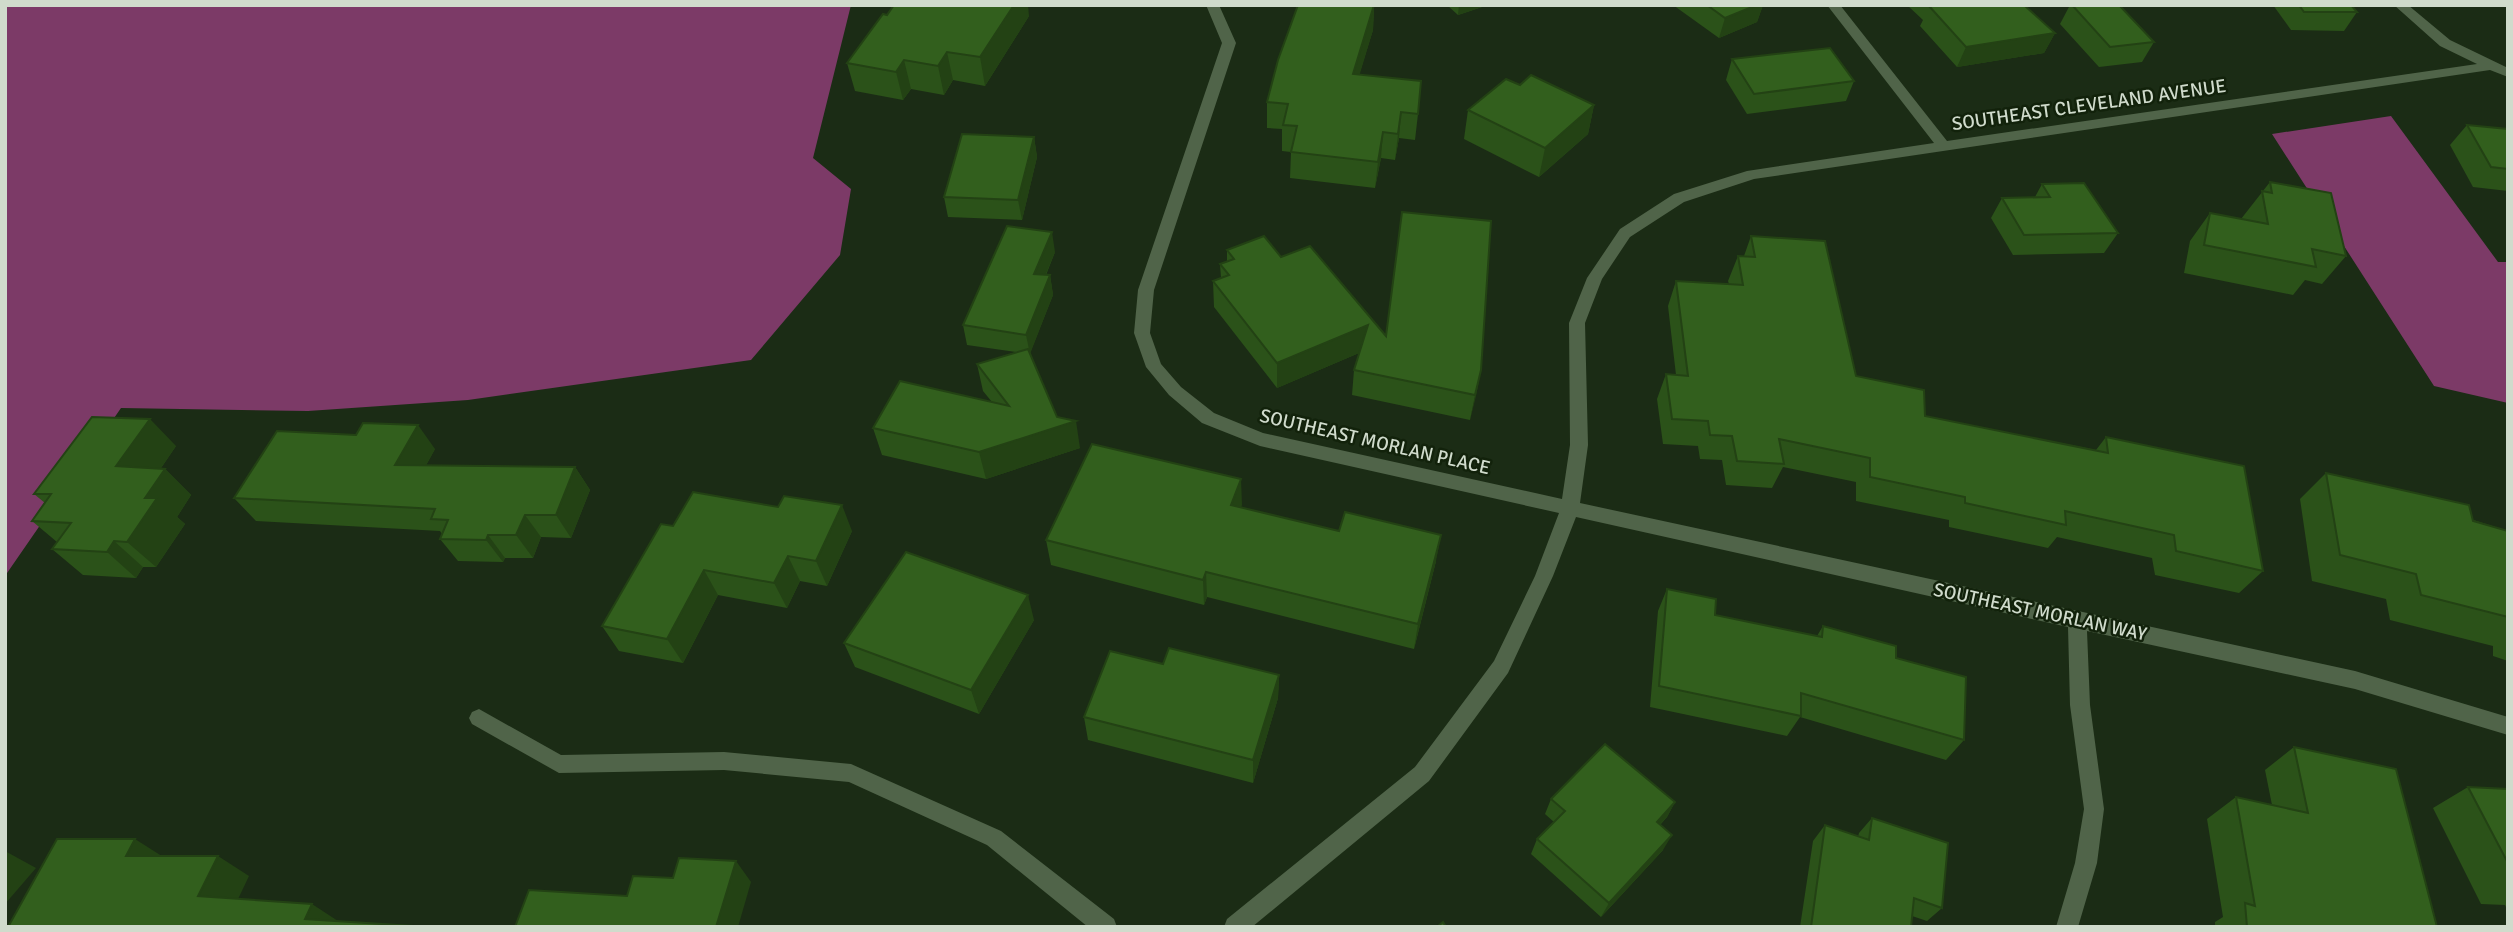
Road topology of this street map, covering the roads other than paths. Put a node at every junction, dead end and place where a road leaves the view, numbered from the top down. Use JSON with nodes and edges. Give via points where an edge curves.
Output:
{"nodes":[{"id":1,"x":1212,"y":5,"type":"edge"},
{"id":2,"x":1833,"y":5,"type":"edge"},
{"id":3,"x":2400,"y":5,"type":"edge"},
{"id":4,"x":2489,"y":66,"type":"junction"},
{"id":5,"x":2508,"y":73,"type":"edge"},
{"id":6,"x":1944,"y":146,"type":"junction"},
{"id":7,"x":1570,"y":509,"type":"junction"},
{"id":8,"x":2077,"y":621,"type":"junction"},
{"id":9,"x":480,"y":718,"type":"dead end"},
{"id":10,"x":2508,"y":726,"type":"edge"},
{"id":11,"x":1106,"y":927,"type":"edge"},
{"id":12,"x":1235,"y":927,"type":"edge"},
{"id":13,"x":2067,"y":927,"type":"edge"}],
"edges":[{"from":1,"to":7,"type":"street","name":"SOUTHEAST MORLAN PLACE","via":[[1229,43],[1146,290],[1142,333],[1154,367],[1208,418],[1260,439]]},
{"from":2,"to":6,"type":"street"},
{"from":3,"to":4,"type":"street","via":[[2445,43]]},
{"from":4,"to":5,"type":"street","name":"SOUTHEAST CLEVELAND AVENUE"},
{"from":4,"to":6,"type":"street","name":"SOUTHEAST CLEVELAND AVENUE"},
{"from":6,"to":7,"type":"street","name":"SOUTHEAST CLEVELAND AVENUE","via":[[1752,174],[1679,198],[1625,233],[1595,278],[1577,323],[1579,445]]},
{"from":7,"to":8,"type":"street","name":"SOUTHEAST MORLAN WAY"},
{"from":7,"to":12,"type":"street","name":"SOUTHEAST CLEVELAND AVENUE","via":[[1501,667],[1422,774]]},
{"from":8,"to":10,"type":"street","name":"SOUTHEAST MORLAN WAY","via":[[2355,680]]},
{"from":8,"to":13,"type":"street","via":[[2080,705],[2094,809],[2086,863]]},
{"from":9,"to":11,"type":"street","via":[[559,764],[724,761],[850,773],[994,838]]}]}
